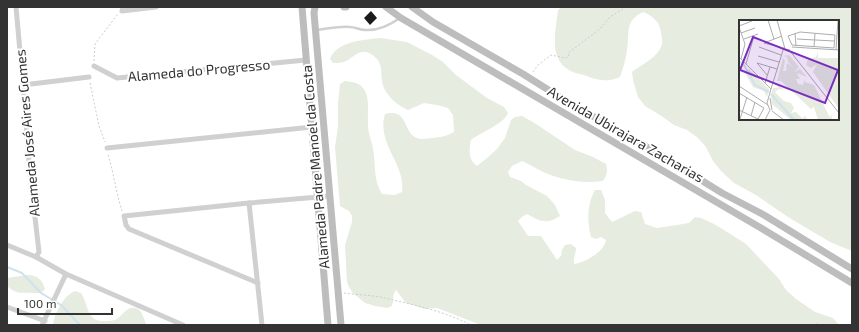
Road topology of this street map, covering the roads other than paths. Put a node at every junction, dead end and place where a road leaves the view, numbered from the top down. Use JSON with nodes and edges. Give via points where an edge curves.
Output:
{"nodes":[{"id":1,"x":16,"y":7,"type":"edge"},
{"id":2,"x":156,"y":7,"type":"edge"},
{"id":3,"x":302,"y":7,"type":"edge"},
{"id":4,"x":315,"y":7,"type":"edge"},
{"id":5,"x":386,"y":7,"type":"edge"},
{"id":6,"x":412,"y":7,"type":"edge"},
{"id":7,"x":122,"y":9,"type":"edge"},
{"id":8,"x":401,"y":18,"type":"junction"},
{"id":9,"x":316,"y":30,"type":"junction"},
{"id":10,"x":306,"y":60,"type":"junction"},
{"id":11,"x":94,"y":66,"type":"road end"},
{"id":12,"x":89,"y":77,"type":"dead end"},
{"id":13,"x":23,"y":85,"type":"junction"},
{"id":14,"x":312,"y":128,"type":"junction"},
{"id":15,"x":107,"y":148,"type":"dead end"},
{"id":16,"x":330,"y":196,"type":"junction"},
{"id":17,"x":318,"y":197,"type":"junction"},
{"id":18,"x":249,"y":203,"type":"junction"},
{"id":19,"x":7,"y":245,"type":"edge"},
{"id":20,"x":36,"y":257,"type":"junction"},
{"id":21,"x":852,"y":268,"type":"edge"},
{"id":22,"x":66,"y":274,"type":"junction"},
{"id":23,"x":258,"y":282,"type":"junction"},
{"id":24,"x":852,"y":283,"type":"edge"},
{"id":25,"x":7,"y":307,"type":"edge"},
{"id":26,"x":43,"y":323,"type":"edge"},
{"id":27,"x":183,"y":325,"type":"edge"},
{"id":28,"x":262,"y":325,"type":"edge"},
{"id":29,"x":328,"y":325,"type":"edge"},
{"id":30,"x":341,"y":325,"type":"edge"}],
"edges":[{"from":1,"to":13,"type":"street","name":"Alameda José Aires Gomes"},
{"from":2,"to":7,"type":"street"},
{"from":3,"to":10,"type":"main road","name":"Alameda Padre Manoel da Costa"},
{"from":4,"to":9,"type":"main road","name":"Alameda Padre Manoel da Costa"},
{"from":5,"to":8,"type":"main road","name":"Avenida Ubirajara Zacharias"},
{"from":6,"to":21,"type":"main road","name":"Avenida Ubirajara Zacharias","via":[[566,101]]},
{"from":8,"to":9,"type":"lane","via":[[385,27],[372,30],[345,26]]},
{"from":8,"to":24,"type":"main road","name":"Avenida Ubirajara Zacharias"},
{"from":9,"to":16,"type":"main road","name":"Alameda Padre Manoel da Costa"},
{"from":10,"to":11,"type":"street","name":"Alameda do Progresso","via":[[117,78]]},
{"from":10,"to":14,"type":"main road","name":"Alameda Padre Manoel da Costa"},
{"from":12,"to":13,"type":"street"},
{"from":13,"to":20,"type":"street","name":"Alameda José Aires Gomes","via":[[39,252]]},
{"from":14,"to":15,"type":"street"},
{"from":14,"to":17,"type":"main road","name":"Alameda Padre Manoel da Costa"},
{"from":16,"to":17,"type":"street"},
{"from":16,"to":30,"type":"main road","name":"Alameda Padre Manoel da Costa"},
{"from":17,"to":18,"type":"street"},
{"from":17,"to":29,"type":"main road","name":"Alameda Padre Manoel da Costa"},
{"from":18,"to":23,"type":"street"},
{"from":18,"to":23,"type":"street","via":[[124,216],[129,229]]},
{"from":19,"to":20,"type":"street"},
{"from":20,"to":22,"type":"street"},
{"from":22,"to":26,"type":"street"},
{"from":22,"to":27,"type":"street"},
{"from":23,"to":28,"type":"street"},
{"from":25,"to":26,"type":"street"}]}
